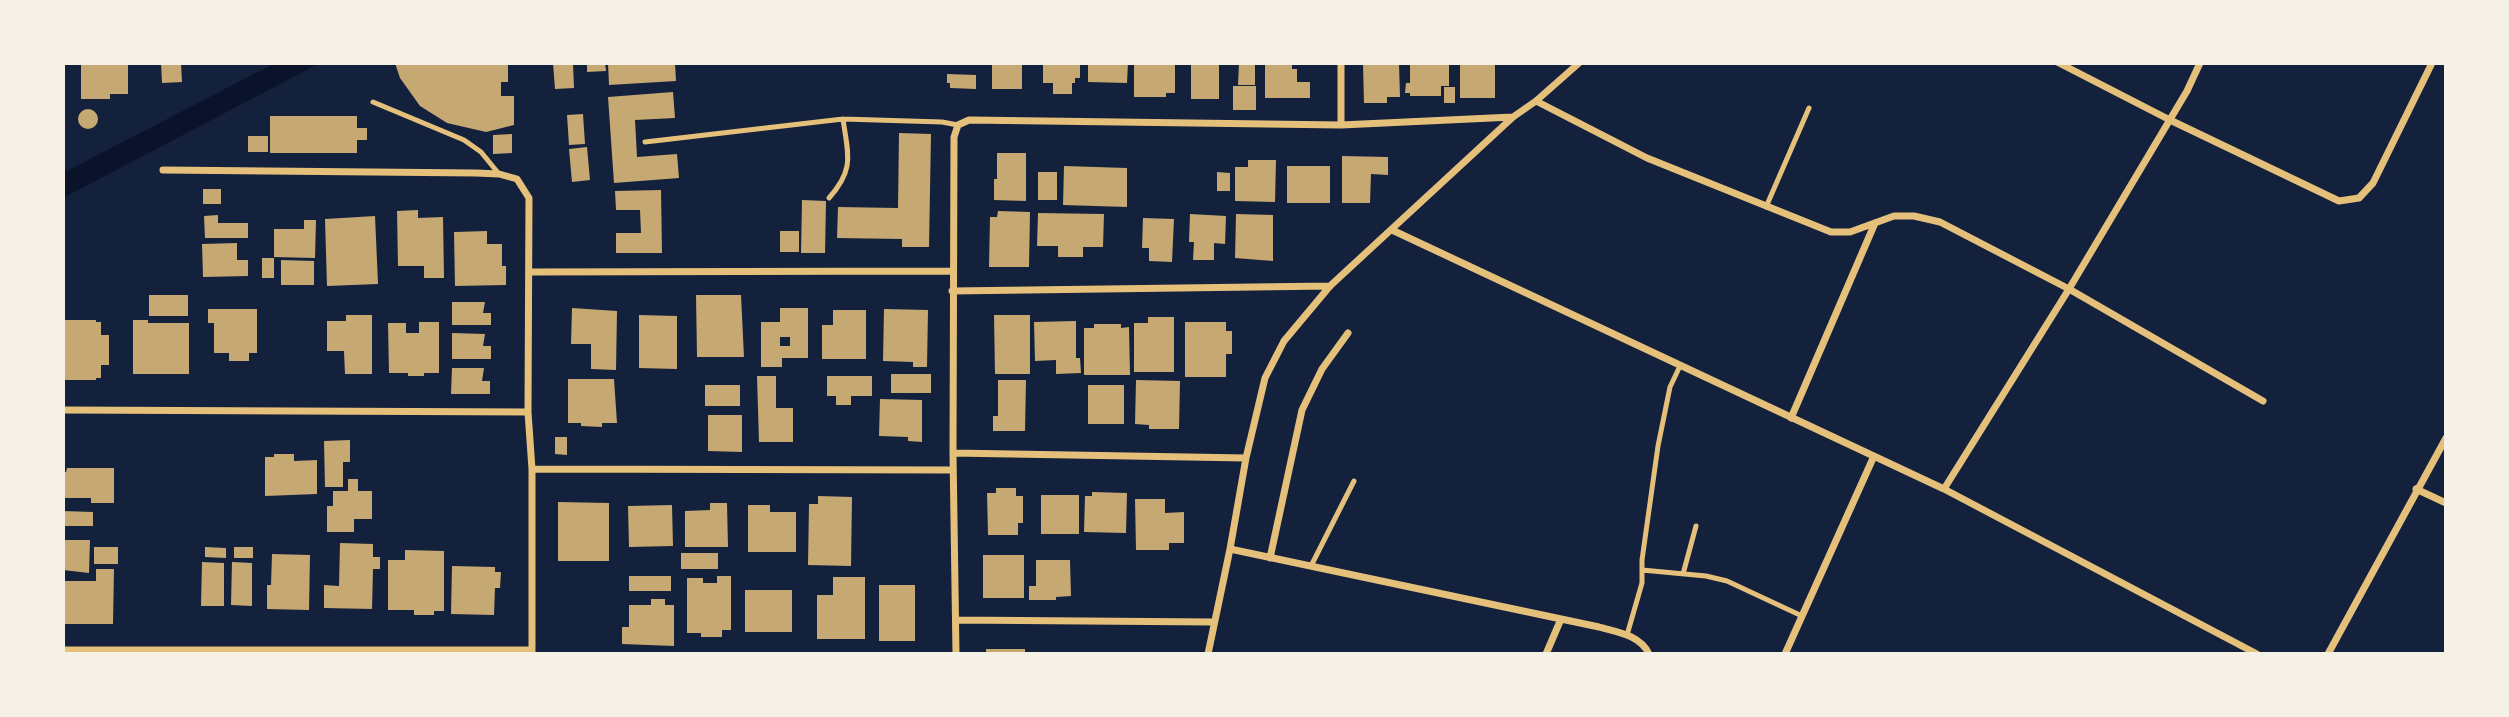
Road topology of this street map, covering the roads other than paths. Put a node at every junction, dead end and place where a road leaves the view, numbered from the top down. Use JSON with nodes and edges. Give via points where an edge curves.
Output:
{"nodes":[{"id":1,"x":1341,"y":63,"type":"edge"},
{"id":2,"x":1579,"y":63,"type":"edge"},
{"id":3,"x":2059,"y":63,"type":"edge"},
{"id":4,"x":2200,"y":63,"type":"edge"},
{"id":5,"x":2432,"y":63,"type":"edge"},
{"id":6,"x":1536,"y":101,"type":"junction"},
{"id":7,"x":373,"y":102,"type":"dead end"},
{"id":8,"x":1809,"y":108,"type":"dead end"},
{"id":9,"x":1513,"y":117,"type":"junction"},
{"id":10,"x":843,"y":119,"type":"junction"},
{"id":11,"x":2170,"y":120,"type":"junction"},
{"id":12,"x":958,"y":125,"type":"junction"},
{"id":13,"x":1341,"y":125,"type":"junction"},
{"id":14,"x":645,"y":142,"type":"dead end"},
{"id":15,"x":163,"y":170,"type":"dead end"},
{"id":16,"x":499,"y":174,"type":"junction"},
{"id":17,"x":829,"y":198,"type":"dead end"},
{"id":18,"x":1766,"y":207,"type":"junction"},
{"id":19,"x":1875,"y":222,"type":"junction"},
{"id":20,"x":1392,"y":230,"type":"junction"},
{"id":21,"x":952,"y":271,"type":"junction"},
{"id":22,"x":529,"y":272,"type":"junction"},
{"id":23,"x":1330,"y":286,"type":"junction"},
{"id":24,"x":2069,"y":289,"type":"junction"},
{"id":25,"x":952,"y":291,"type":"junction"},
{"id":26,"x":1348,"y":333,"type":"dead end"},
{"id":27,"x":1680,"y":366,"type":"junction"},
{"id":28,"x":2263,"y":401,"type":"dead end"},
{"id":29,"x":63,"y":410,"type":"edge"},
{"id":30,"x":528,"y":412,"type":"junction"},
{"id":31,"x":1791,"y":418,"type":"junction"},
{"id":32,"x":2446,"y":438,"type":"edge"},
{"id":33,"x":953,"y":453,"type":"junction"},
{"id":34,"x":1874,"y":456,"type":"junction"},
{"id":35,"x":1246,"y":458,"type":"junction"},
{"id":36,"x":532,"y":469,"type":"junction"},
{"id":37,"x":953,"y":470,"type":"junction"},
{"id":38,"x":1354,"y":481,"type":"dead end"},
{"id":39,"x":1944,"y":489,"type":"junction"},
{"id":40,"x":2416,"y":489,"type":"junction"},
{"id":41,"x":2446,"y":503,"type":"edge"},
{"id":42,"x":1696,"y":526,"type":"dead end"},
{"id":43,"x":1230,"y":549,"type":"junction"},
{"id":44,"x":1270,"y":558,"type":"junction"},
{"id":45,"x":1311,"y":566,"type":"junction"},
{"id":46,"x":1642,"y":570,"type":"junction"},
{"id":47,"x":1683,"y":574,"type":"junction"},
{"id":48,"x":1802,"y":616,"type":"junction"},
{"id":49,"x":1561,"y":619,"type":"junction"},
{"id":50,"x":956,"y":620,"type":"junction"},
{"id":51,"x":1213,"y":622,"type":"junction"},
{"id":52,"x":1627,"y":635,"type":"junction"},
{"id":53,"x":63,"y":650,"type":"edge"},
{"id":54,"x":532,"y":652,"type":"edge"},
{"id":55,"x":956,"y":654,"type":"edge"},
{"id":56,"x":1208,"y":654,"type":"edge"},
{"id":57,"x":1546,"y":654,"type":"edge"},
{"id":58,"x":1649,"y":654,"type":"edge"},
{"id":59,"x":1786,"y":654,"type":"edge"},
{"id":60,"x":2257,"y":654,"type":"edge"},
{"id":61,"x":2328,"y":654,"type":"edge"}],
"edges":[{"from":1,"to":13,"type":"street"},
{"from":2,"to":6,"type":"street"},
{"from":3,"to":11,"type":"street"},
{"from":4,"to":11,"type":"street"},
{"from":5,"to":11,"type":"street","via":[[2373,183],[2359,198],[2339,201]]},
{"from":6,"to":9,"type":"street"},
{"from":6,"to":18,"type":"street","via":[[1647,158]]},
{"from":7,"to":16,"type":"lane","via":[[464,140]]},
{"from":8,"to":18,"type":"lane"},
{"from":9,"to":13,"type":"street"},
{"from":9,"to":20,"type":"street"},
{"from":10,"to":12,"type":"lane"},
{"from":10,"to":14,"type":"lane"},
{"from":10,"to":17,"type":"lane","via":[[846,173]]},
{"from":11,"to":24,"type":"street"},
{"from":12,"to":13,"type":"street","via":[[969,120]]},
{"from":12,"to":21,"type":"street"},
{"from":15,"to":16,"type":"street"},
{"from":16,"to":22,"type":"street","via":[[516,179],[529,198]]},
{"from":18,"to":19,"type":"street","via":[[1830,232],[1850,232]]},
{"from":19,"to":24,"type":"street","via":[[1914,216],[1940,222]]},
{"from":19,"to":31,"type":"street"},
{"from":20,"to":23,"type":"street"},
{"from":20,"to":27,"type":"street"},
{"from":21,"to":22,"type":"street"},
{"from":21,"to":25,"type":"street"},
{"from":22,"to":30,"type":"street"},
{"from":23,"to":25,"type":"street"},
{"from":23,"to":35,"type":"street","via":[[1284,341],[1265,378]]},
{"from":24,"to":28,"type":"street"},
{"from":24,"to":39,"type":"street"},
{"from":25,"to":33,"type":"street"},
{"from":26,"to":44,"type":"street","via":[[1322,369],[1302,410]]},
{"from":27,"to":31,"type":"street"},
{"from":27,"to":46,"type":"lane","via":[[1670,387],[1658,446]]},
{"from":29,"to":30,"type":"street"},
{"from":30,"to":36,"type":"street"},
{"from":31,"to":34,"type":"street"},
{"from":32,"to":40,"type":"street"},
{"from":33,"to":35,"type":"street"},
{"from":33,"to":37,"type":"street"},
{"from":34,"to":39,"type":"street"},
{"from":34,"to":48,"type":"street"},
{"from":35,"to":43,"type":"street"},
{"from":36,"to":37,"type":"street"},
{"from":36,"to":54,"type":"street"},
{"from":37,"to":50,"type":"street"},
{"from":38,"to":45,"type":"lane"},
{"from":39,"to":60,"type":"street"},
{"from":40,"to":41,"type":"street"},
{"from":40,"to":61,"type":"street"},
{"from":42,"to":47,"type":"lane"},
{"from":43,"to":44,"type":"street"},
{"from":43,"to":51,"type":"street"},
{"from":44,"to":45,"type":"street"},
{"from":45,"to":49,"type":"street"},
{"from":46,"to":47,"type":"lane"},
{"from":46,"to":52,"type":"lane","via":[[1640,597]]},
{"from":47,"to":48,"type":"lane","via":[[1727,581]]},
{"from":48,"to":59,"type":"street"},
{"from":49,"to":52,"type":"street"},
{"from":49,"to":57,"type":"street"},
{"from":50,"to":51,"type":"street"},
{"from":50,"to":55,"type":"street"},
{"from":51,"to":56,"type":"street"},
{"from":52,"to":58,"type":"street","via":[[1641,642]]},
{"from":53,"to":54,"type":"street"}]}
